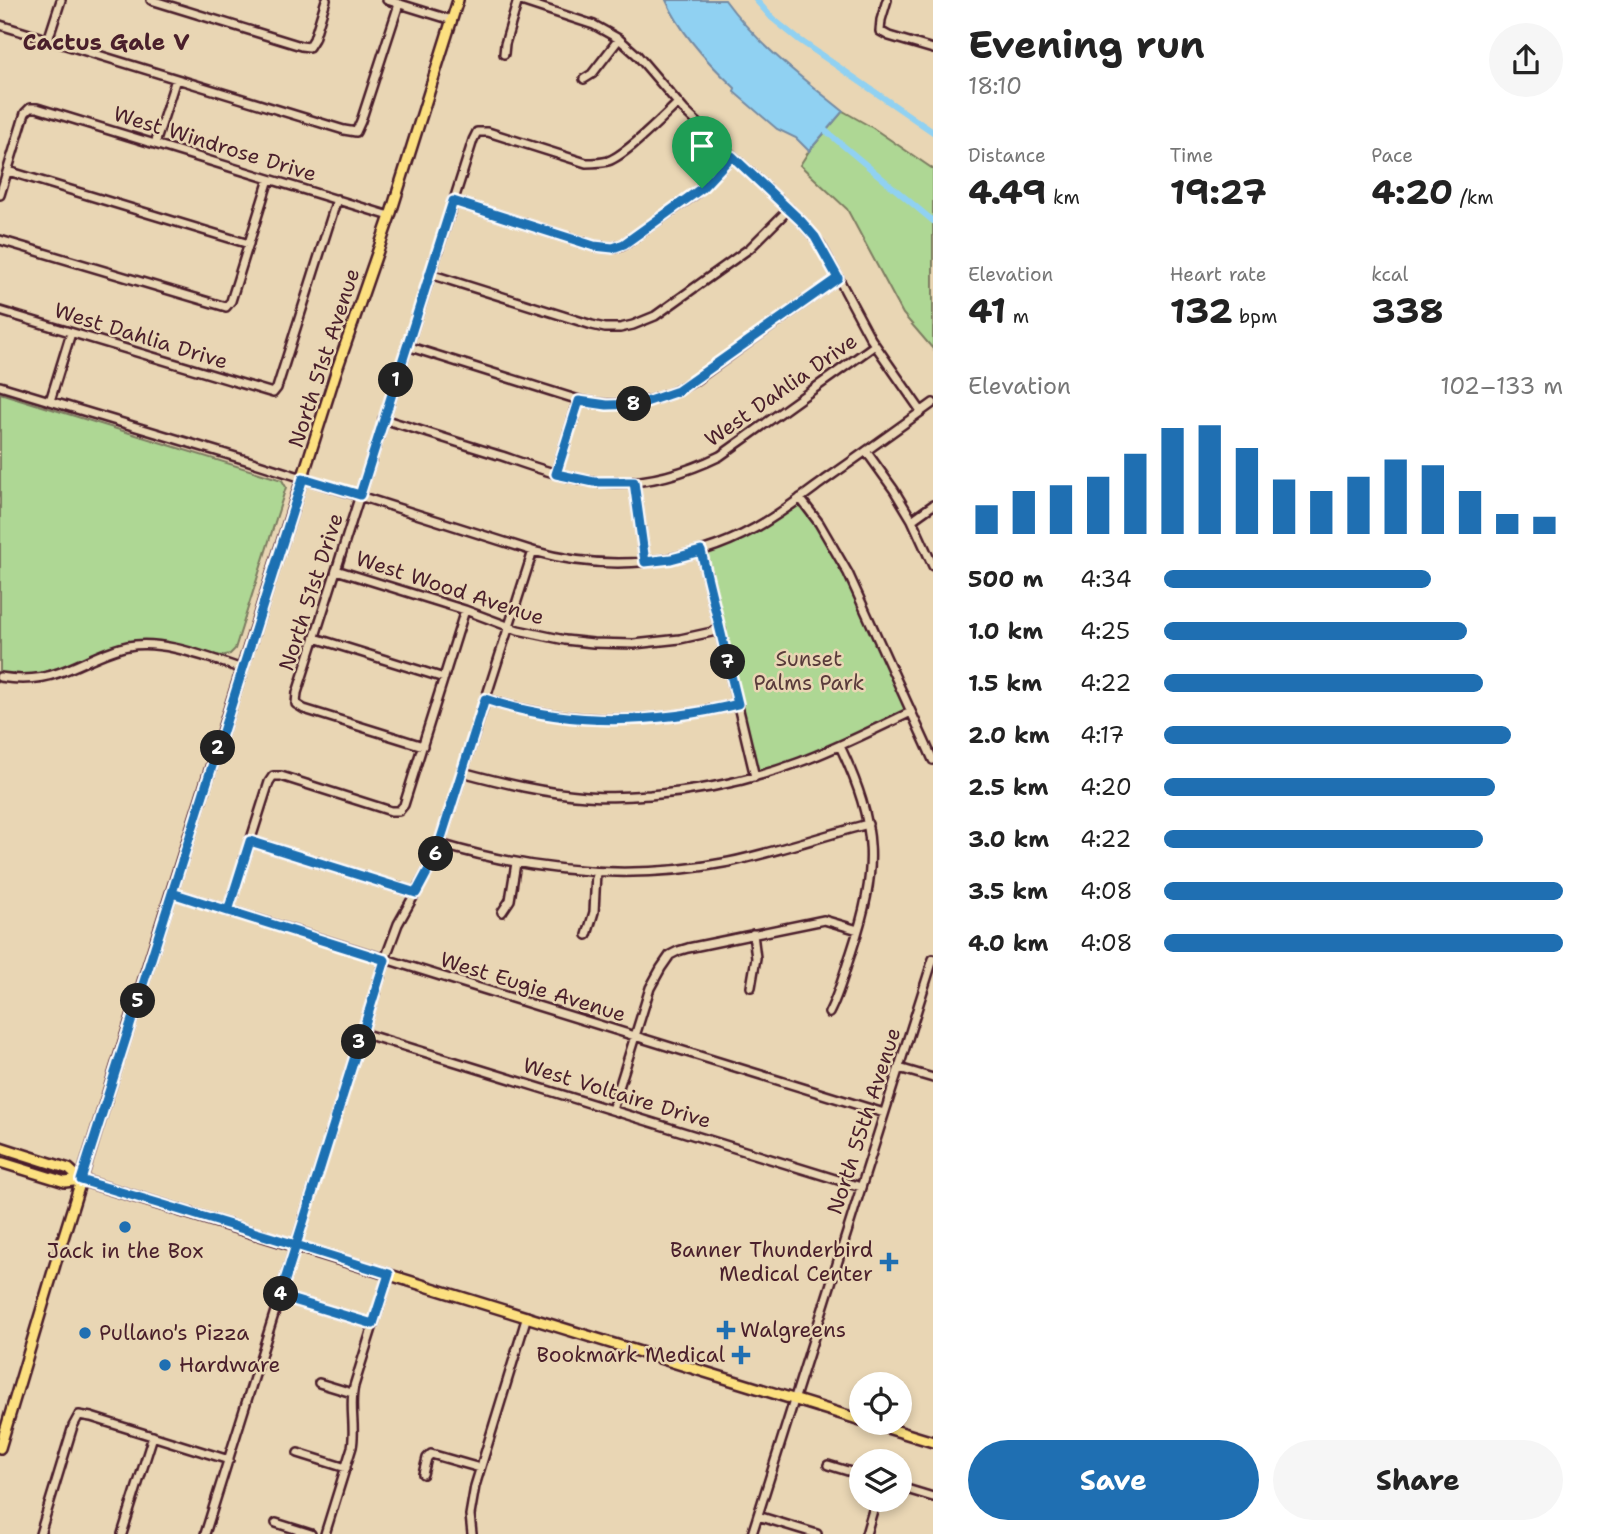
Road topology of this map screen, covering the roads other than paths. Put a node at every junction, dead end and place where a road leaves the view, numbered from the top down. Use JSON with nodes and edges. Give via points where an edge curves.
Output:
{"nodes":[{"id":1,"x":61,"y":0,"type":"edge"},
{"id":2,"x":151,"y":0,"type":"edge"},
{"id":3,"x":326,"y":0,"type":"edge"},
{"id":4,"x":387,"y":0,"type":"edge"},
{"id":5,"x":458,"y":0,"type":"edge"},
{"id":6,"x":518,"y":0,"type":"edge"},
{"id":7,"x":887,"y":0,"type":"edge"},
{"id":8,"x":399,"y":4,"type":"junction"},
{"id":9,"x":452,"y":20,"type":"junction"},
{"id":10,"x":0,"y":25,"type":"edge"},
{"id":11,"x":619,"y":39,"type":"junction"},
{"id":12,"x":48,"y":40,"type":"junction"},
{"id":13,"x":933,"y":49,"type":"edge"},
{"id":14,"x":504,"y":54,"type":"dead end"},
{"id":15,"x":176,"y":79,"type":"junction"},
{"id":16,"x":584,"y":79,"type":"dead end"},
{"id":17,"x":678,"y":103,"type":"junction"},
{"id":18,"x":155,"y":144,"type":"junction"},
{"id":19,"x":732,"y":156,"type":"junction"},
{"id":20,"x":8,"y":171,"type":"junction"},
{"id":21,"x":269,"y":179,"type":"junction"},
{"id":22,"x":0,"y":195,"type":"edge"},
{"id":23,"x":337,"y":199,"type":"junction"},
{"id":24,"x":453,"y":201,"type":"junction"},
{"id":25,"x":789,"y":209,"type":"junction"},
{"id":26,"x":390,"y":216,"type":"junction"},
{"id":27,"x":0,"y":240,"type":"edge"},
{"id":28,"x":249,"y":244,"type":"junction"},
{"id":29,"x":430,"y":274,"type":"junction"},
{"id":30,"x":838,"y":278,"type":"junction"},
{"id":31,"x":0,"y":312,"type":"edge"},
{"id":32,"x":71,"y":333,"type":"junction"},
{"id":33,"x":875,"y":345,"type":"junction"},
{"id":34,"x":407,"y":346,"type":"junction"},
{"id":35,"x":0,"y":386,"type":"edge"},
{"id":36,"x":50,"y":401,"type":"junction"},
{"id":37,"x":579,"y":401,"type":"junction"},
{"id":38,"x":933,"y":403,"type":"edge"},
{"id":39,"x":921,"y":411,"type":"junction"},
{"id":40,"x":383,"y":419,"type":"junction"},
{"id":41,"x":866,"y":451,"type":"junction"},
{"id":42,"x":556,"y":474,"type":"junction"},
{"id":43,"x":303,"y":478,"type":"junction"},
{"id":44,"x":634,"y":482,"type":"junction"},
{"id":45,"x":360,"y":495,"type":"junction"},
{"id":46,"x":800,"y":498,"type":"junction"},
{"id":47,"x":933,"y":505,"type":"edge"},
{"id":48,"x":912,"y":520,"type":"junction"},
{"id":49,"x":533,"y":551,"type":"junction"},
{"id":50,"x":701,"y":551,"type":"junction"},
{"id":51,"x":645,"y":562,"type":"junction"},
{"id":52,"x":933,"y":566,"type":"edge"},
{"id":53,"x":336,"y":570,"type":"junction"},
{"id":54,"x":465,"y":610,"type":"junction"},
{"id":55,"x":509,"y":627,"type":"junction"},
{"id":56,"x":721,"y":630,"type":"junction"},
{"id":57,"x":315,"y":638,"type":"junction"},
{"id":58,"x":243,"y":668,"type":"junction"},
{"id":59,"x":0,"y":677,"type":"edge"},
{"id":60,"x":444,"y":678,"type":"junction"},
{"id":61,"x":485,"y":699,"type":"junction"},
{"id":62,"x":738,"y":704,"type":"junction"},
{"id":63,"x":911,"y":712,"type":"junction"},
{"id":64,"x":423,"y":746,"type":"junction"},
{"id":65,"x":840,"y":746,"type":"junction"},
{"id":66,"x":933,"y":760,"type":"edge"},
{"id":67,"x":461,"y":772,"type":"junction"},
{"id":68,"x":755,"y":776,"type":"junction"},
{"id":69,"x":868,"y":824,"type":"junction"},
{"id":70,"x":250,"y":841,"type":"junction"},
{"id":71,"x":440,"y":844,"type":"junction"},
{"id":72,"x":516,"y":863,"type":"junction"},
{"id":73,"x":596,"y":872,"type":"junction"},
{"id":74,"x":172,"y":893,"type":"junction"},
{"id":75,"x":416,"y":893,"type":"junction"},
{"id":76,"x":228,"y":911,"type":"junction"},
{"id":77,"x":502,"y":912,"type":"dead end"},
{"id":78,"x":858,"y":930,"type":"junction"},
{"id":79,"x":753,"y":934,"type":"junction"},
{"id":80,"x":587,"y":935,"type":"dead end"},
{"id":81,"x":933,"y":959,"type":"edge"},
{"id":82,"x":385,"y":960,"type":"junction"},
{"id":83,"x":751,"y":987,"type":"dead end"},
{"id":84,"x":829,"y":1013,"type":"dead end"},
{"id":85,"x":362,"y":1033,"type":"junction"},
{"id":86,"x":635,"y":1036,"type":"junction"},
{"id":87,"x":900,"y":1068,"type":"junction"},
{"id":88,"x":933,"y":1078,"type":"edge"},
{"id":89,"x":612,"y":1110,"type":"junction"},
{"id":90,"x":884,"y":1113,"type":"junction"},
{"id":91,"x":0,"y":1147,"type":"edge"},
{"id":92,"x":0,"y":1163,"type":"edge"},
{"id":93,"x":81,"y":1180,"type":"junction"},
{"id":94,"x":861,"y":1186,"type":"junction"},
{"id":95,"x":296,"y":1245,"type":"junction"},
{"id":96,"x":389,"y":1274,"type":"junction"},
{"id":97,"x":280,"y":1296,"type":"junction"},
{"id":98,"x":527,"y":1317,"type":"junction"},
{"id":99,"x":373,"y":1324,"type":"junction"},
{"id":100,"x":319,"y":1383,"type":"dead end"},
{"id":101,"x":352,"y":1393,"type":"junction"},
{"id":102,"x":794,"y":1399,"type":"junction"},
{"id":103,"x":849,"y":1416,"type":"edge"},
{"id":104,"x":910,"y":1435,"type":"edge"},
{"id":105,"x":153,"y":1436,"type":"junction"},
{"id":106,"x":933,"y":1442,"type":"edge"},
{"id":107,"x":0,"y":1448,"type":"edge"},
{"id":108,"x":298,"y":1453,"type":"dead end"},
{"id":109,"x":229,"y":1460,"type":"junction"},
{"id":110,"x":828,"y":1465,"type":"dead end"},
{"id":111,"x":346,"y":1468,"type":"junction"},
{"id":112,"x":480,"y":1468,"type":"junction"},
{"id":113,"x":849,"y":1471,"type":"edge"},
{"id":114,"x":423,"y":1474,"type":"dead end"},
{"id":115,"x":912,"y":1490,"type":"edge"},
{"id":116,"x":933,"y":1497,"type":"edge"},
{"id":117,"x":872,"y":1512,"type":"edge"},
{"id":118,"x":758,"y":1516,"type":"junction"},
{"id":119,"x":276,"y":1523,"type":"dead end"},
{"id":120,"x":40,"y":1534,"type":"edge"},
{"id":121,"x":122,"y":1534,"type":"edge"},
{"id":122,"x":205,"y":1534,"type":"edge"},
{"id":123,"x":311,"y":1534,"type":"edge"},
{"id":124,"x":325,"y":1534,"type":"edge"},
{"id":125,"x":472,"y":1534,"type":"edge"},
{"id":126,"x":752,"y":1534,"type":"edge"},
{"id":127,"x":817,"y":1534,"type":"edge"},
{"id":128,"x":866,"y":1534,"type":"edge"}],
"edges":[{"from":1,"to":12,"type":"street"},
{"from":2,"to":3,"type":"street","via":[[309,47]]},
{"from":4,"to":8,"type":"street"},
{"from":5,"to":9,"type":"main road","name":"North 51st Avenue"},
{"from":6,"to":11,"type":"street","via":[[594,25]]},
{"from":6,"to":14,"type":"street"},
{"from":7,"to":13,"type":"street","via":[[880,31]]},
{"from":8,"to":9,"type":"street"},
{"from":8,"to":15,"type":"street","via":[[356,132]]},
{"from":9,"to":26,"type":"main road","name":"North 51st Avenue"},
{"from":10,"to":12,"type":"street"},
{"from":11,"to":16,"type":"street"},
{"from":11,"to":17,"type":"street"},
{"from":12,"to":15,"type":"street"},
{"from":15,"to":18,"type":"street"},
{"from":17,"to":19,"type":"street"},
{"from":17,"to":24,"type":"street","name":"North 51st Drive","via":[[623,152],[599,163],[477,132]]},
{"from":18,"to":20,"type":"street","name":"West Windrose Drive","via":[[30,108]]},
{"from":18,"to":21,"type":"street","name":"West Windrose Drive"},
{"from":19,"to":24,"type":"street","via":[[695,194],[613,248]]},
{"from":19,"to":25,"type":"street"},
{"from":20,"to":22,"type":"street"},
{"from":20,"to":28,"type":"street"},
{"from":21,"to":23,"type":"street","name":"West Windrose Drive"},
{"from":21,"to":28,"type":"street"},
{"from":23,"to":26,"type":"street","name":"West Windrose Drive"},
{"from":23,"to":32,"type":"street","name":"West Dahlia Drive","via":[[273,393]]},
{"from":24,"to":29,"type":"street","name":"North 51st Drive"},
{"from":25,"to":29,"type":"street","via":[[750,248],[663,310],[620,328],[592,325]]},
{"from":25,"to":30,"type":"street","via":[[815,237]]},
{"from":26,"to":43,"type":"main road","name":"North 51st Avenue"},
{"from":27,"to":28,"type":"street","via":[[226,307]]},
{"from":29,"to":34,"type":"street","name":"North 51st Drive"},
{"from":30,"to":33,"type":"street"},
{"from":30,"to":37,"type":"street","via":[[678,391],[631,405]]},
{"from":31,"to":32,"type":"street","name":"West Dahlia Drive"},
{"from":32,"to":36,"type":"street"},
{"from":33,"to":39,"type":"street"},
{"from":33,"to":44,"type":"street","name":"West Dahlia Drive","via":[[720,456],[677,474]]},
{"from":34,"to":37,"type":"street"},
{"from":34,"to":40,"type":"street","name":"North 51st Drive"},
{"from":35,"to":36,"type":"street"},
{"from":36,"to":43,"type":"street"},
{"from":37,"to":42,"type":"street"},
{"from":38,"to":39,"type":"street"},
{"from":39,"to":41,"type":"street"},
{"from":40,"to":42,"type":"street","name":"West Dahlia Drive"},
{"from":40,"to":45,"type":"street","name":"North 51st Drive"},
{"from":41,"to":46,"type":"street"},
{"from":41,"to":48,"type":"street"},
{"from":42,"to":44,"type":"street","name":"West Dahlia Drive","via":[[594,482]]},
{"from":43,"to":45,"type":"street"},
{"from":43,"to":58,"type":"main road","name":"North 51st Avenue"},
{"from":44,"to":51,"type":"street"},
{"from":45,"to":49,"type":"street"},
{"from":45,"to":53,"type":"street","name":"North 51st Drive"},
{"from":46,"to":50,"type":"street","via":[[755,528]]},
{"from":46,"to":63,"type":"street","via":[[848,573]]},
{"from":47,"to":48,"type":"street"},
{"from":48,"to":52,"type":"street"},
{"from":49,"to":51,"type":"street","via":[[606,564]]},
{"from":49,"to":55,"type":"street"},
{"from":50,"to":51,"type":"street"},
{"from":50,"to":56,"type":"street"},
{"from":53,"to":54,"type":"street","name":"West Wood Avenue"},
{"from":53,"to":57,"type":"street","name":"North 51st Drive"},
{"from":54,"to":55,"type":"street","name":"West Wood Avenue"},
{"from":54,"to":60,"type":"street"},
{"from":55,"to":56,"type":"street","name":"West Wood Avenue","via":[[565,640],[614,644],[680,639]]},
{"from":55,"to":61,"type":"street"},
{"from":56,"to":62,"type":"street"},
{"from":57,"to":60,"type":"street"},
{"from":57,"to":64,"type":"street","name":"North 51st Drive","via":[[296,704]]},
{"from":58,"to":59,"type":"street","via":[[150,644],[128,646],[42,677]]},
{"from":58,"to":74,"type":"main road","name":"North 51st Avenue"},
{"from":60,"to":64,"type":"street"},
{"from":61,"to":62,"type":"street","via":[[567,717],[605,719],[657,718]]},
{"from":61,"to":67,"type":"street"},
{"from":62,"to":68,"type":"street"},
{"from":63,"to":65,"type":"street"},
{"from":63,"to":66,"type":"street"},
{"from":64,"to":70,"type":"street","via":[[399,811],[273,776]]},
{"from":65,"to":68,"type":"street"},
{"from":65,"to":69,"type":"street","via":[[861,794]]},
{"from":67,"to":68,"type":"street","via":[[588,796],[676,793]]},
{"from":67,"to":71,"type":"street"},
{"from":69,"to":73,"type":"street","via":[[718,863],[660,871]]},
{"from":69,"to":78,"type":"street","via":[[870,876]]},
{"from":70,"to":75,"type":"street"},
{"from":70,"to":76,"type":"street"},
{"from":71,"to":72,"type":"street"},
{"from":71,"to":75,"type":"street"},
{"from":72,"to":73,"type":"street"},
{"from":72,"to":77,"type":"street","via":[[510,900]]},
{"from":73,"to":80,"type":"street","via":[[594,912]]},
{"from":74,"to":76,"type":"street","name":"West Eugie Avenue"},
{"from":74,"to":93,"type":"main road","name":"North 51st Avenue"},
{"from":75,"to":82,"type":"street"},
{"from":76,"to":82,"type":"street","name":"West Eugie Avenue"},
{"from":78,"to":79,"type":"street","via":[[824,920]]},
{"from":78,"to":84,"type":"street"},
{"from":79,"to":83,"type":"street","via":[[756,958]]},
{"from":79,"to":86,"type":"street","via":[[670,955],[650,988]]},
{"from":81,"to":87,"type":"street","name":"North 55th Avenue","via":[[927,992]]},
{"from":82,"to":85,"type":"street"},
{"from":82,"to":86,"type":"street","name":"West Eugie Avenue"},
{"from":85,"to":89,"type":"street","name":"West Voltaire Drive"},
{"from":85,"to":95,"type":"street"},
{"from":86,"to":89,"type":"street"},
{"from":86,"to":90,"type":"street","name":"West Eugie Avenue"},
{"from":87,"to":88,"type":"street"},
{"from":87,"to":90,"type":"street","name":"North 55th Avenue"},
{"from":89,"to":94,"type":"street","name":"West Voltaire Drive"},
{"from":90,"to":94,"type":"street","name":"North 55th Avenue"},
{"from":91,"to":93,"type":"main road","via":[[69,1169]]},
{"from":92,"to":93,"type":"main road","via":[[65,1182]]},
{"from":93,"to":95,"type":"main road"},
{"from":93,"to":107,"type":"main road","name":"North 51st Avenue"},
{"from":94,"to":102,"type":"street","name":"North 55th Avenue"},
{"from":95,"to":96,"type":"main road"},
{"from":95,"to":97,"type":"street"},
{"from":96,"to":98,"type":"main road"},
{"from":96,"to":99,"type":"street"},
{"from":97,"to":99,"type":"street"},
{"from":97,"to":109,"type":"street"},
{"from":98,"to":102,"type":"main road"},
{"from":98,"to":112,"type":"street"},
{"from":99,"to":101,"type":"street"},
{"from":100,"to":101,"type":"street"},
{"from":101,"to":111,"type":"street","via":[[354,1437]]},
{"from":102,"to":103,"type":"main road"},
{"from":102,"to":118,"type":"street","name":"North 55th Avenue"},
{"from":104,"to":106,"type":"main road"},
{"from":105,"to":109,"type":"street"},
{"from":105,"to":120,"type":"street","via":[[79,1415]]},
{"from":105,"to":121,"type":"street"},
{"from":108,"to":111,"type":"street"},
{"from":109,"to":122,"type":"street"},
{"from":110,"to":113,"type":"street"},
{"from":111,"to":124,"type":"street"},
{"from":112,"to":114,"type":"street","via":[[430,1454]]},
{"from":112,"to":125,"type":"street","via":[[471,1505]]},
{"from":115,"to":116,"type":"street"},
{"from":117,"to":128,"type":"street"},
{"from":118,"to":126,"type":"street","name":"North 55th Avenue"},
{"from":118,"to":127,"type":"street"},
{"from":119,"to":123,"type":"street"}]}
